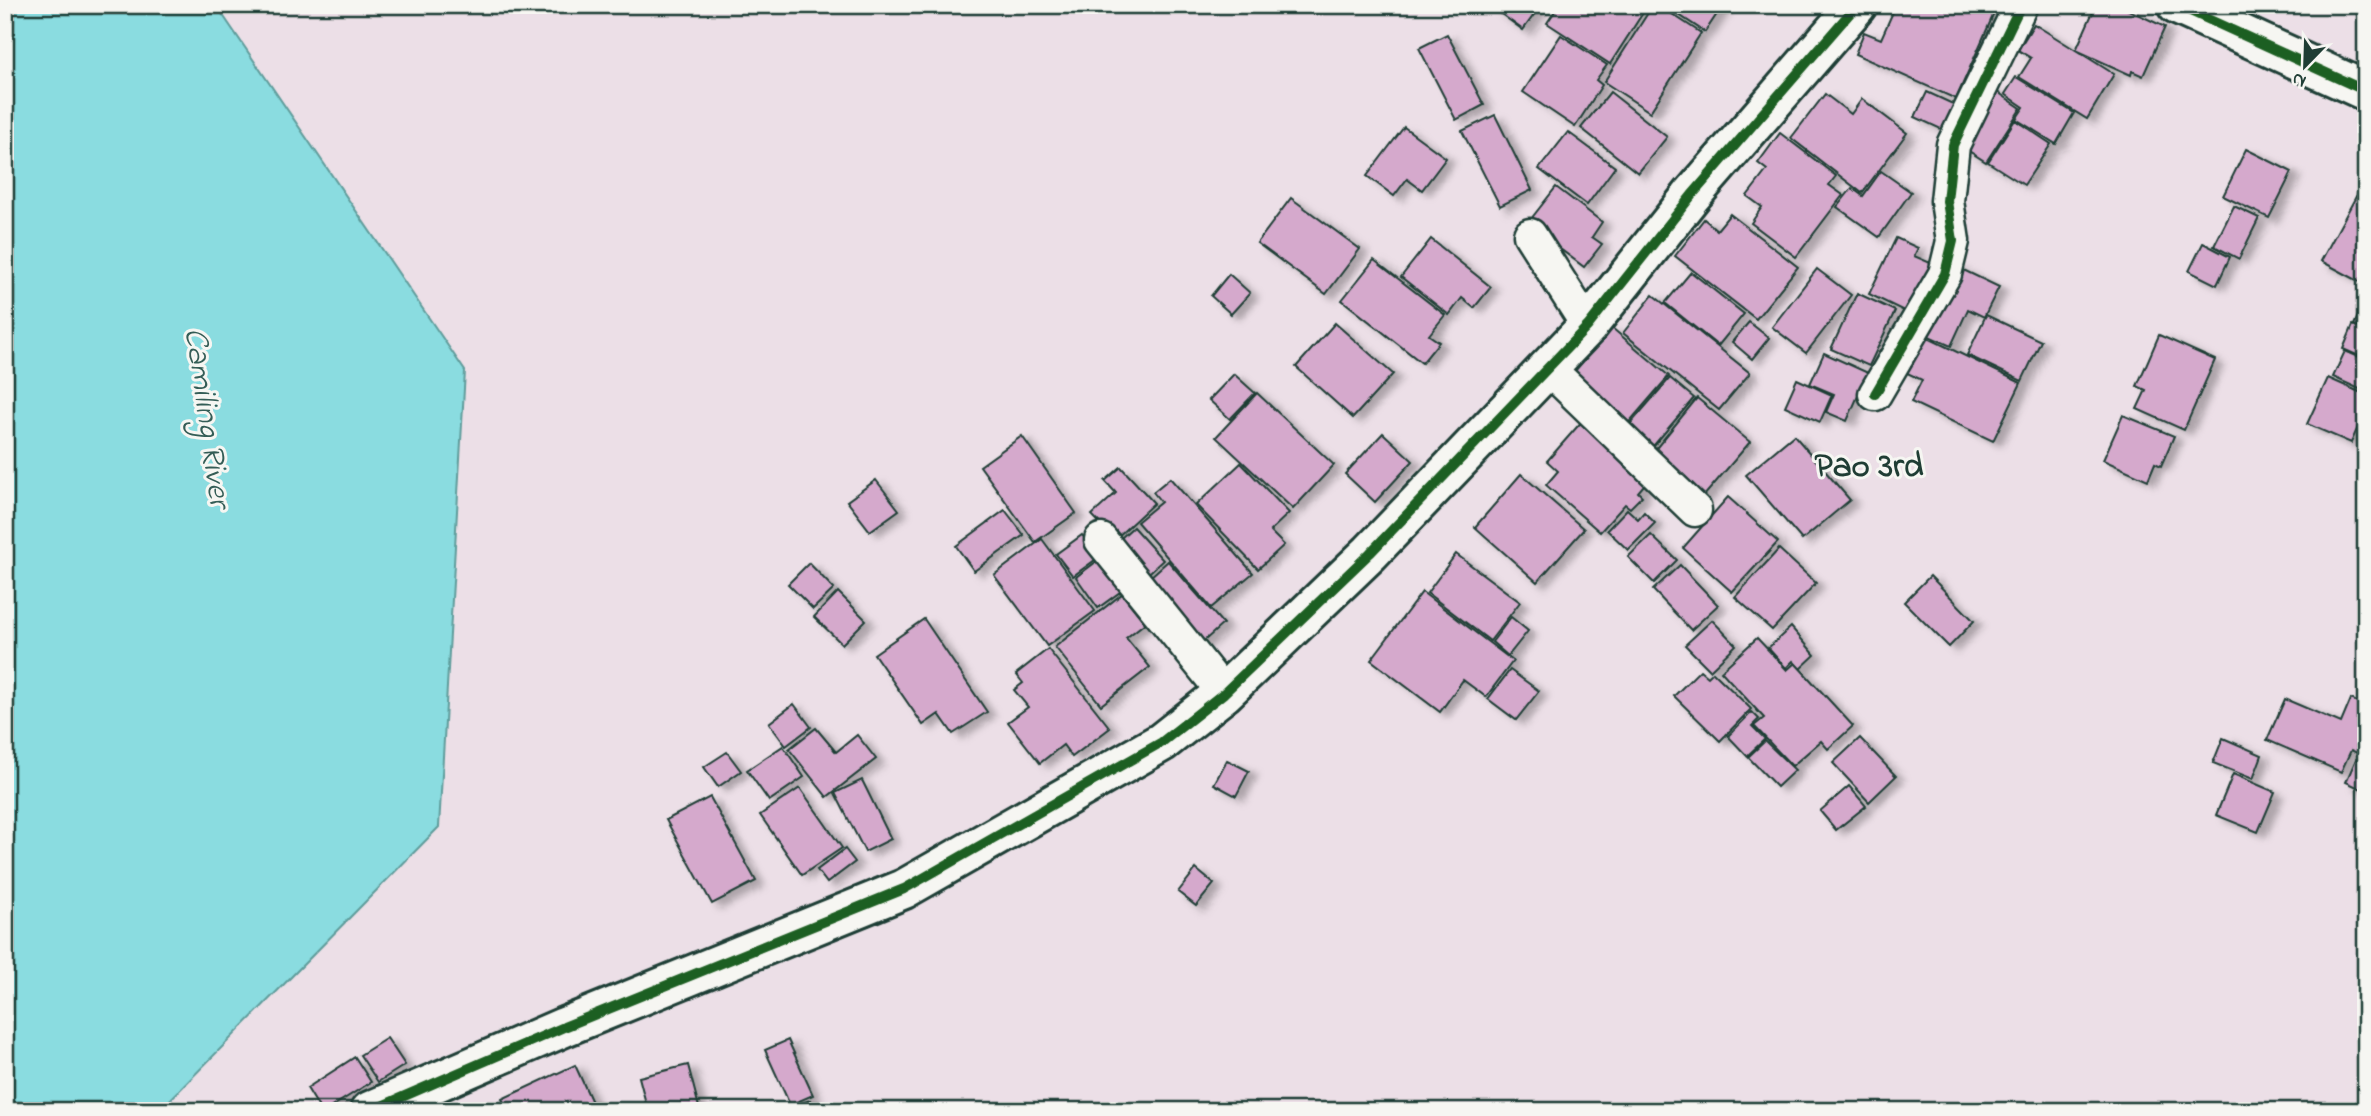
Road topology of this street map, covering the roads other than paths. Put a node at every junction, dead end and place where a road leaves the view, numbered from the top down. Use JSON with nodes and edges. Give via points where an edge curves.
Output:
{"nodes":[{"id":1,"x":1857,"y":5,"type":"edge"},
{"id":2,"x":2021,"y":5,"type":"edge"},
{"id":3,"x":2177,"y":5,"type":"edge"},
{"id":4,"x":2366,"y":91,"type":"edge"},
{"id":5,"x":1530,"y":235,"type":"dead end"},
{"id":6,"x":1588,"y":326,"type":"junction"},
{"id":7,"x":1548,"y":367,"type":"junction"},
{"id":8,"x":1875,"y":394,"type":"dead end"},
{"id":9,"x":1695,"y":510,"type":"dead end"},
{"id":10,"x":1101,"y":540,"type":"dead end"},
{"id":11,"x":1224,"y":693,"type":"junction"},
{"id":12,"x":370,"y":1111,"type":"edge"}],
"edges":[{"from":1,"to":6,"type":"street","via":[[1692,195]]},
{"from":2,"to":8,"type":"street","via":[[1952,145],[1947,201],[1953,241],[1945,274]]},
{"from":3,"to":4,"type":"street"},
{"from":5,"to":6,"type":"street"},
{"from":6,"to":7,"type":"street"},
{"from":7,"to":9,"type":"street"},
{"from":7,"to":11,"type":"street","via":[[1370,553]]},
{"from":10,"to":11,"type":"street"},
{"from":11,"to":12,"type":"street","via":[[1162,742],[904,889]]}]}
